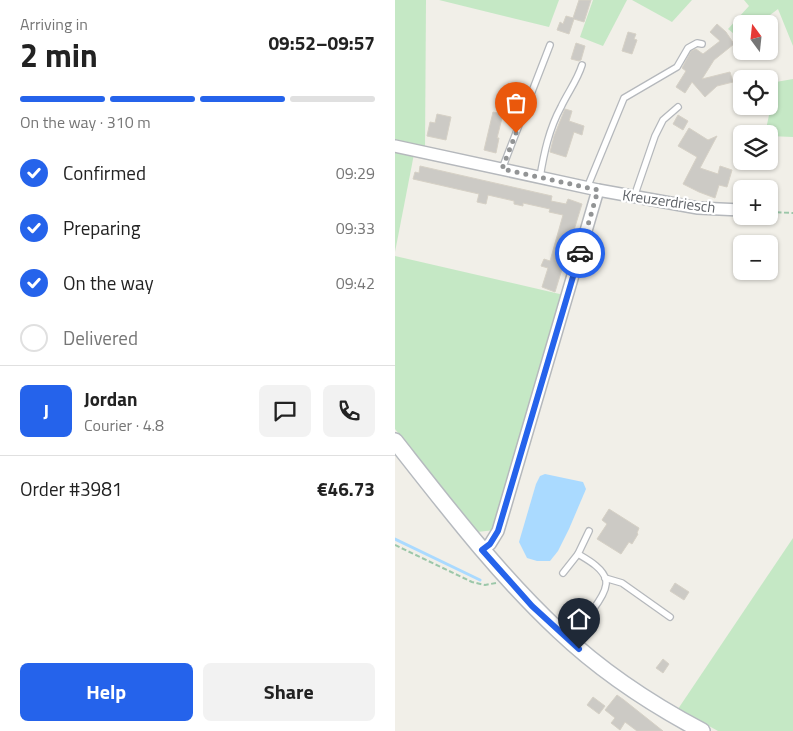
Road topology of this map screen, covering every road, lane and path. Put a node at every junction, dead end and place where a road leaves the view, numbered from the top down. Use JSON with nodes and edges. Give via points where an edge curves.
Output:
{"nodes":[{"id":1,"x":702,"y":44,"type":"dead end"},
{"id":2,"x":550,"y":45,"type":"dead end"},
{"id":3,"x":583,"y":65,"type":"dead end"},
{"id":4,"x":678,"y":107,"type":"dead end"},
{"id":5,"x":395,"y":146,"type":"edge"},
{"id":6,"x":502,"y":169,"type":"junction"},
{"id":7,"x":540,"y":178,"type":"junction"},
{"id":8,"x":593,"y":189,"type":"junction"},
{"id":9,"x":634,"y":197,"type":"junction"},
{"id":10,"x":733,"y":210,"type":"edge"},
{"id":11,"x":778,"y":212,"type":"edge"},
{"id":12,"x":793,"y":213,"type":"edge"},
{"id":13,"x":395,"y":441,"type":"edge"},
{"id":14,"x":589,"y":531,"type":"dead end"},
{"id":15,"x":395,"y":545,"type":"edge"},
{"id":16,"x":482,"y":550,"type":"junction"},
{"id":17,"x":578,"y":554,"type":"junction"},
{"id":18,"x":563,"y":572,"type":"dead end"},
{"id":19,"x":605,"y":578,"type":"junction"},
{"id":20,"x":499,"y":582,"type":"dead end"},
{"id":21,"x":670,"y":617,"type":"dead end"},
{"id":22,"x":568,"y":640,"type":"junction"},
{"id":23,"x":702,"y":731,"type":"edge"}],
"edges":[{"from":1,"to":8,"type":"lane","via":[[688,48],[677,67],[624,98]]},
{"from":2,"to":6,"type":"lane"},
{"from":3,"to":7,"type":"lane","via":[[547,138]]},
{"from":4,"to":9,"type":"lane","via":[[663,120],[655,136]]},
{"from":5,"to":6,"type":"street","name":"Kreuzerdriesch"},
{"from":6,"to":7,"type":"street","name":"Kreuzerdriesch"},
{"from":7,"to":8,"type":"street","name":"Kreuzerdriesch"},
{"from":8,"to":9,"type":"street","name":"Kreuzerdriesch"},
{"from":8,"to":16,"type":"street","via":[[498,531]]},
{"from":9,"to":10,"type":"street","name":"Kreuzerdriesch","via":[[698,208]]},
{"from":11,"to":12,"type":"path"},
{"from":13,"to":16,"type":"main road"},
{"from":14,"to":17,"type":"lane"},
{"from":15,"to":20,"type":"path","via":[[472,582],[485,585]]},
{"from":16,"to":22,"type":"main road","via":[[532,606]]},
{"from":17,"to":18,"type":"lane"},
{"from":17,"to":19,"type":"lane","via":[[593,563]]},
{"from":19,"to":21,"type":"lane","via":[[621,583]]},
{"from":19,"to":22,"type":"lane","via":[[603,596]]},
{"from":22,"to":23,"type":"main road","via":[[642,696]]}]}
